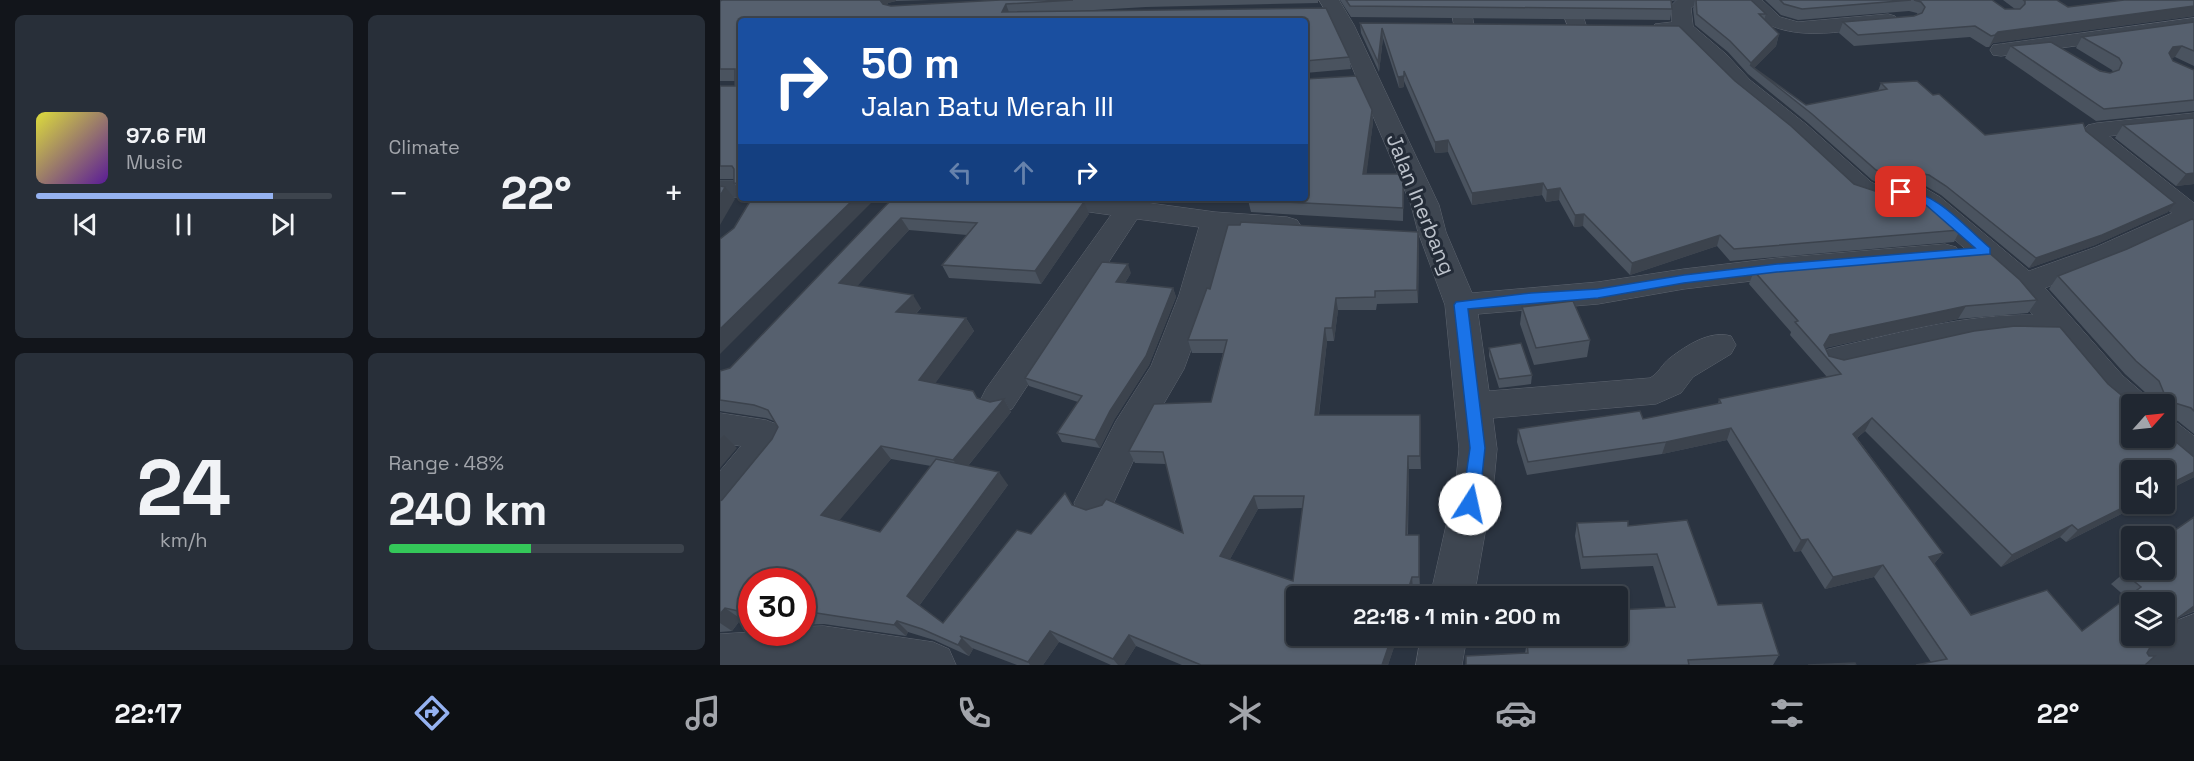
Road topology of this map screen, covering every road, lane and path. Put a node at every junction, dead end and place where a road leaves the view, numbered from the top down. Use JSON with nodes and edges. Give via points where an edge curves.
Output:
{"nodes":[{"id":1,"x":1459,"y":0,"type":"edge"},
{"id":2,"x":1568,"y":0,"type":"edge"},
{"id":3,"x":1692,"y":0,"type":"edge"},
{"id":4,"x":1749,"y":0,"type":"edge"},
{"id":5,"x":1338,"y":15,"type":"edge"},
{"id":6,"x":1910,"y":19,"type":"edge"},
{"id":7,"x":2194,"y":24,"type":"edge"},
{"id":8,"x":1440,"y":25,"type":"edge"},
{"id":9,"x":1464,"y":25,"type":"junction"},
{"id":10,"x":1487,"y":26,"type":"edge"},
{"id":11,"x":1555,"y":27,"type":"edge"},
{"id":12,"x":1577,"y":28,"type":"junction"},
{"id":13,"x":1601,"y":28,"type":"edge"},
{"id":14,"x":1648,"y":28,"type":"edge"},
{"id":15,"x":1683,"y":28,"type":"junction"},
{"id":16,"x":2049,"y":44,"type":"junction"},
{"id":17,"x":2001,"y":50,"type":"dead end"},
{"id":18,"x":2075,"y":60,"type":"edge"},
{"id":19,"x":2194,"y":121,"type":"edge"},
{"id":20,"x":720,"y":189,"type":"edge"},
{"id":21,"x":738,"y":198,"type":"edge"},
{"id":22,"x":1075,"y":201,"type":"edge"},
{"id":23,"x":1131,"y":207,"type":"junction"},
{"id":24,"x":1215,"y":221,"type":"junction"},
{"id":25,"x":1312,"y":228,"type":"edge"},
{"id":26,"x":1986,"y":251,"type":"junction"},
{"id":27,"x":2024,"y":284,"type":"junction"},
{"id":28,"x":1461,"y":305,"type":"junction"},
{"id":29,"x":2062,"y":327,"type":"junction"},
{"id":30,"x":1719,"y":345,"type":"dead end"},
{"id":31,"x":1837,"y":359,"type":"edge"},
{"id":32,"x":2121,"y":395,"type":"edge"},
{"id":33,"x":999,"y":399,"type":"edge"},
{"id":34,"x":1474,"y":406,"type":"junction"},
{"id":35,"x":720,"y":428,"type":"edge"},
{"id":36,"x":2175,"y":442,"type":"edge"},
{"id":37,"x":2194,"y":457,"type":"edge"},
{"id":38,"x":720,"y":499,"type":"edge"},
{"id":39,"x":1094,"y":503,"type":"dead end"},
{"id":40,"x":1454,"y":586,"type":"edge"},
{"id":41,"x":2194,"y":636,"type":"edge"},
{"id":42,"x":1442,"y":646,"type":"edge"},
{"id":43,"x":720,"y":657,"type":"edge"},
{"id":44,"x":933,"y":665,"type":"edge"},
{"id":45,"x":1439,"y":665,"type":"edge"},
{"id":46,"x":2157,"y":665,"type":"edge"}],
"edges":[{"from":1,"to":9,"type":"street"},
{"from":2,"to":12,"type":"street"},
{"from":3,"to":15,"type":"street","via":[[1682,6]]},
{"from":4,"to":6,"type":"street","via":[[1773,21],[1797,28]]},
{"from":5,"to":28,"type":"street","name":"Jalan Inerbang","via":[[1356,78],[1425,205],[1421,232]]},
{"from":7,"to":16,"type":"street"},
{"from":8,"to":9,"type":"street"},
{"from":9,"to":10,"type":"street"},
{"from":11,"to":12,"type":"street"},
{"from":12,"to":13,"type":"street"},
{"from":14,"to":15,"type":"street"},
{"from":15,"to":26,"type":"street","via":[[1861,188],[1876,194],[1913,193]]},
{"from":16,"to":17,"type":"street"},
{"from":16,"to":18,"type":"street"},
{"from":19,"to":27,"type":"street","via":[[2091,133],[2186,211],[2186,217],[2078,266]]},
{"from":20,"to":21,"type":"street"},
{"from":22,"to":23,"type":"street"},
{"from":23,"to":24,"type":"street"},
{"from":23,"to":33,"type":"street"},
{"from":24,"to":25,"type":"street"},
{"from":24,"to":39,"type":"street","via":[[1195,295],[1167,369],[1129,431]]},
{"from":26,"to":27,"type":"street"},
{"from":26,"to":28,"type":"street","via":[[1777,268],[1598,293]]},
{"from":27,"to":29,"type":"street"},
{"from":28,"to":34,"type":"street","name":"Jalan Inerbang"},
{"from":29,"to":31,"type":"street","via":[[1965,330]]},
{"from":29,"to":32,"type":"street"},
{"from":30,"to":34,"type":"street","via":[[1681,368],[1669,384],[1656,392]]},
{"from":34,"to":40,"type":"street","name":"Jalan Inerbang","via":[[1478,448],[1475,481]]},
{"from":35,"to":38,"type":"street","via":[[766,435],[769,439]]},
{"from":36,"to":37,"type":"street"},
{"from":41,"to":46,"type":"street"},
{"from":42,"to":45,"type":"street"},
{"from":43,"to":44,"type":"street","via":[[824,648]]}]}
